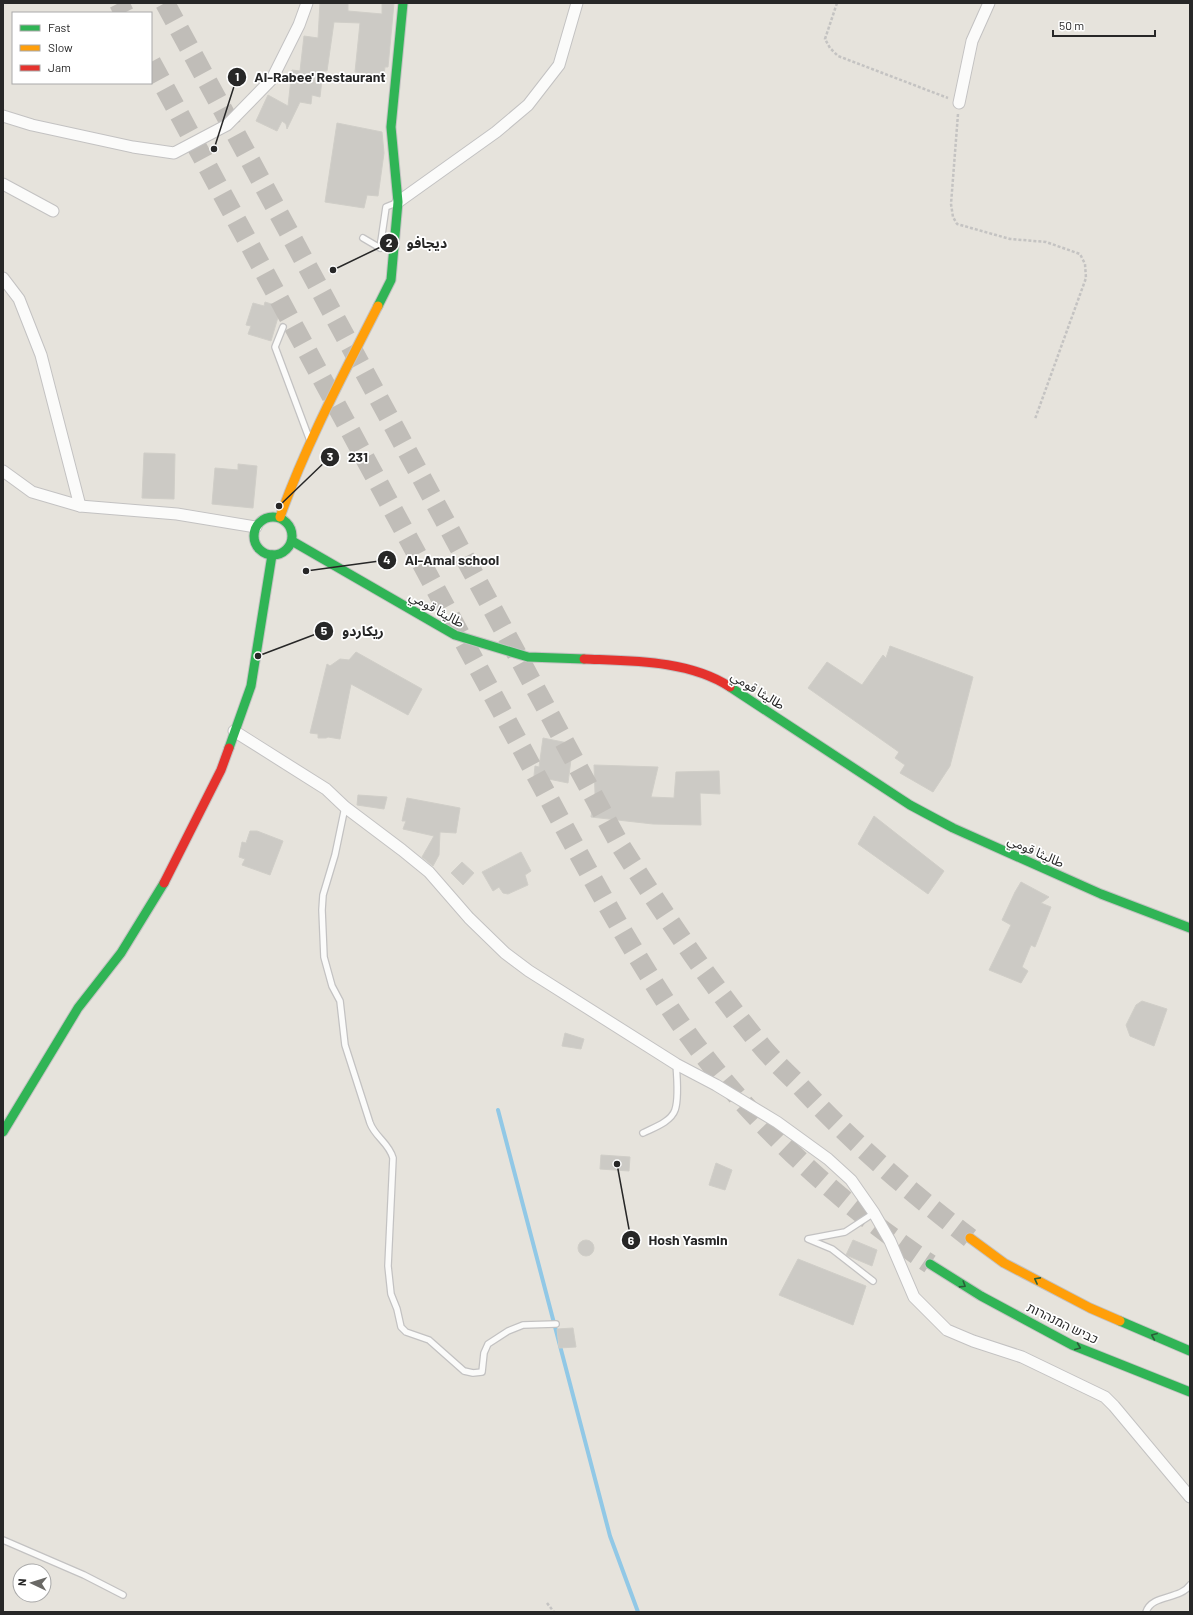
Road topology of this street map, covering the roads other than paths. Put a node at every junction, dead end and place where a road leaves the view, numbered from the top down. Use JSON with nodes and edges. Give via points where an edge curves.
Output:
{"nodes":[{"id":1,"x":306,"y":3,"type":"edge"},
{"id":2,"x":403,"y":3,"type":"edge"},
{"id":3,"x":577,"y":3,"type":"edge"},
{"id":4,"x":989,"y":3,"type":"edge"},
{"id":5,"x":959,"y":103,"type":"road end"},
{"id":6,"x":3,"y":116,"type":"edge"},
{"id":7,"x":3,"y":184,"type":"edge"},
{"id":8,"x":398,"y":202,"type":"junction"},
{"id":9,"x":53,"y":211,"type":"dead end"},
{"id":10,"x":363,"y":238,"type":"dead end"},
{"id":11,"x":3,"y":278,"type":"edge"},
{"id":12,"x":283,"y":327,"type":"dead end"},
{"id":13,"x":311,"y":442,"type":"junction"},
{"id":14,"x":3,"y":471,"type":"edge"},
{"id":15,"x":80,"y":506,"type":"junction"},
{"id":16,"x":280,"y":518,"type":"junction"},
{"id":17,"x":256,"y":526,"type":"junction"},
{"id":18,"x":292,"y":541,"type":"junction"},
{"id":19,"x":272,"y":555,"type":"junction"},
{"id":20,"x":234,"y":731,"type":"junction"},
{"id":21,"x":345,"y":807,"type":"junction"},
{"id":22,"x":1190,"y":928,"type":"edge"},
{"id":23,"x":676,"y":1064,"type":"junction"},
{"id":24,"x":3,"y":1132,"type":"edge"},
{"id":25,"x":642,"y":1133,"type":"dead end"},
{"id":26,"x":874,"y":1213,"type":"junction"},
{"id":27,"x":970,"y":1238,"type":"tunnel mouth"},
{"id":28,"x":930,"y":1264,"type":"tunnel mouth"},
{"id":29,"x":873,"y":1281,"type":"dead end"},
{"id":30,"x":556,"y":1324,"type":"dead end"},
{"id":31,"x":1190,"y":1351,"type":"edge"},
{"id":32,"x":1190,"y":1392,"type":"edge"},
{"id":33,"x":1190,"y":1497,"type":"edge"},
{"id":34,"x":3,"y":1540,"type":"edge"},
{"id":35,"x":1190,"y":1585,"type":"edge"},
{"id":36,"x":123,"y":1595,"type":"dead end"},
{"id":37,"x":1146,"y":1612,"type":"edge"}],
"edges":[{"from":1,"to":6,"type":"street","via":[[299,25],[272,78],[227,125],[174,153],[132,147]]},
{"from":2,"to":8,"type":"main road","via":[[391,127]]},
{"from":3,"to":8,"type":"street","via":[[559,65],[528,105],[496,132]]},
{"from":4,"to":5,"type":"street","via":[[972,41]]},
{"from":7,"to":9,"type":"street"},
{"from":8,"to":10,"type":"lane","via":[[386,207],[380,248]]},
{"from":8,"to":13,"type":"main road","via":[[391,280],[361,336]]},
{"from":11,"to":15,"type":"street","via":[[19,299],[41,355]]},
{"from":12,"to":13,"type":"lane","via":[[275,347]]},
{"from":13,"to":16,"type":"main road"},
{"from":14,"to":15,"type":"street","via":[[32,492]]},
{"from":15,"to":17,"type":"street","via":[[177,514]]},
{"from":16,"to":17,"type":"main road","via":[[269,517]]},
{"from":16,"to":18,"type":"main road","via":[[289,524]]},
{"from":17,"to":19,"type":"main road","via":[[256,544],[263,552]]},
{"from":18,"to":19,"type":"main road","via":[[285,551]]},
{"from":18,"to":22,"type":"main road","name":"طاليثا قومي","via":[[455,636],[528,657],[620,661],[677,667],[719,680],[910,805],[953,828],[1101,894]]},
{"from":19,"to":20,"type":"main road","via":[[251,686]]},
{"from":20,"to":21,"type":"street","via":[[326,789]]},
{"from":20,"to":24,"type":"main road","via":[[221,770],[160,892],[121,953],[78,1008]]},
{"from":21,"to":23,"type":"street","via":[[429,872],[469,918],[505,953],[529,971]]},
{"from":21,"to":30,"type":"lane","via":[[324,895],[324,957],[332,986],[340,1001],[345,1045],[372,1130],[391,1149],[393,1158],[388,1266],[391,1294],[401,1327],[406,1332],[428,1340],[457,1366],[473,1373],[482,1372],[484,1353],[488,1344],[508,1331],[523,1325]]},
{"from":23,"to":25,"type":"lane","via":[[675,1111],[664,1122]]},
{"from":23,"to":26,"type":"street","via":[[777,1122],[828,1158],[851,1180]]},
{"from":26,"to":29,"type":"lane","via":[[845,1232],[808,1239],[832,1249]]},
{"from":26,"to":33,"type":"street","via":[[890,1241],[914,1297],[937,1322],[947,1330],[1022,1357],[1104,1397]]},
{"from":31,"to":27,"type":"main road","name":"כביש המנהרות","one_way":true,"via":[[1090,1308],[1004,1263]]},
{"from":28,"to":32,"type":"main road","name":"כביש המנהרות","one_way":true,"via":[[981,1296],[1072,1344]]},
{"from":34,"to":36,"type":"lane","via":[[84,1574]]},
{"from":35,"to":37,"type":"lane","via":[[1186,1592],[1156,1602]]}]}
